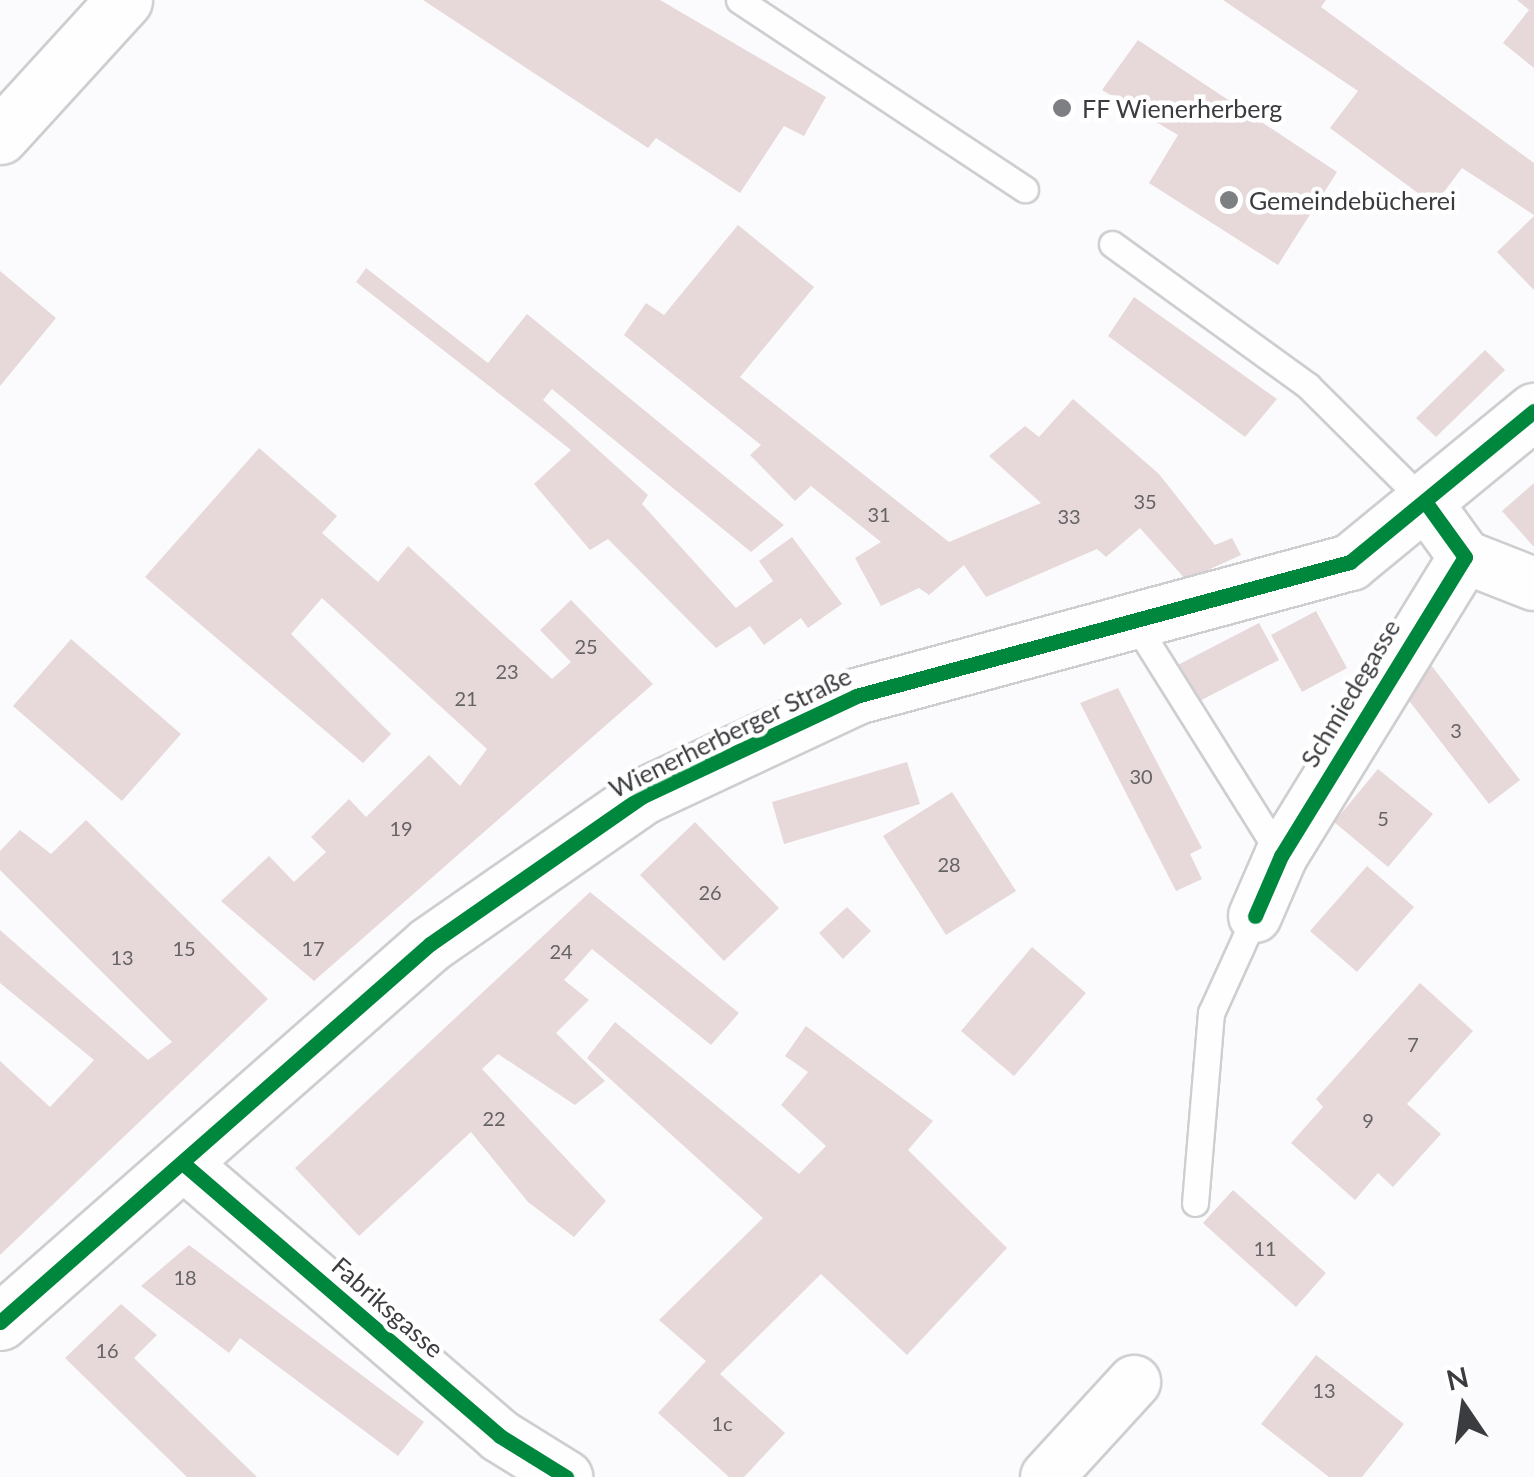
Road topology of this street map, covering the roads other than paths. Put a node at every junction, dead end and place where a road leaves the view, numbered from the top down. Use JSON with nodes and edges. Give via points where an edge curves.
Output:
{"nodes":[{"id":1,"x":124,"y":0,"type":"edge"},
{"id":2,"x":739,"y":0,"type":"edge"},
{"id":3,"x":0,"y":136,"type":"edge"},
{"id":4,"x":1025,"y":189,"type":"dead end"},
{"id":5,"x":1112,"y":244,"type":"dead end"},
{"id":6,"x":1534,"y":411,"type":"edge"},
{"id":7,"x":1426,"y":504,"type":"junction"},
{"id":8,"x":1465,"y":557,"type":"junction"},
{"id":9,"x":1534,"y":584,"type":"edge"},
{"id":10,"x":1135,"y":623,"type":"junction"},
{"id":11,"x":1282,"y":856,"type":"junction"},
{"id":12,"x":1255,"y":916,"type":"joint"},
{"id":13,"x":185,"y":1165,"type":"junction"},
{"id":14,"x":1195,"y":1203,"type":"dead end"},
{"id":15,"x":0,"y":1322,"type":"edge"},
{"id":16,"x":1134,"y":1382,"type":"dead end"},
{"id":17,"x":566,"y":1477,"type":"edge"},
{"id":18,"x":1047,"y":1477,"type":"edge"}],
"edges":[{"from":1,"to":3,"type":"street"},
{"from":2,"to":4,"type":"lane"},
{"from":5,"to":7,"type":"lane","via":[[1308,386]]},
{"from":6,"to":7,"type":"street","name":"Wienerherberger Straße"},
{"from":7,"to":8,"type":"street"},
{"from":7,"to":10,"type":"street","name":"Wienerherberger Straße","via":[[1350,562]]},
{"from":8,"to":9,"type":"street"},
{"from":8,"to":11,"type":"street","name":"Schmiedegasse"},
{"from":10,"to":11,"type":"lane"},
{"from":10,"to":13,"type":"street","name":"Wienerherberger Straße","via":[[856,696],[643,796],[430,944]]},
{"from":11,"to":12,"type":"street","name":"Schmiedegasse"},
{"from":12,"to":14,"type":"lane","name":"Schmiedegasse","via":[[1211,1013]]},
{"from":13,"to":15,"type":"street","name":"Wienerherberger Straße"},
{"from":13,"to":17,"type":"street","name":"Fabriksgasse","via":[[500,1436]]},
{"from":16,"to":18,"type":"street"}]}
